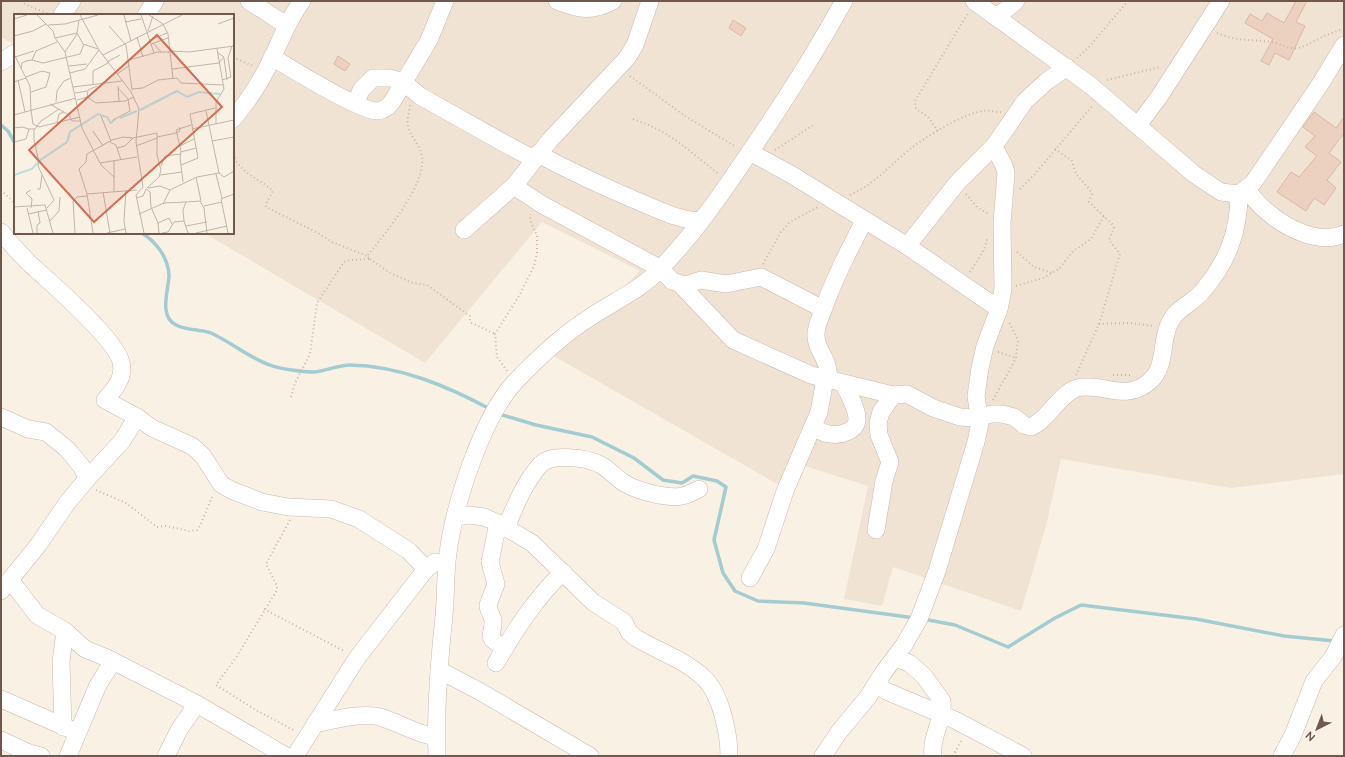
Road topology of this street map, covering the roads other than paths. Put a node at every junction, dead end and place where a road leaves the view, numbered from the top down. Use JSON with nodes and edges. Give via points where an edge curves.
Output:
{"nodes":[{"id":1,"x":72,"y":1,"type":"edge"},
{"id":2,"x":155,"y":1,"type":"edge"},
{"id":3,"x":249,"y":1,"type":"edge"},
{"id":4,"x":302,"y":1,"type":"edge"},
{"id":5,"x":445,"y":1,"type":"edge"},
{"id":6,"x":557,"y":1,"type":"edge"},
{"id":7,"x":613,"y":1,"type":"edge"},
{"id":8,"x":650,"y":1,"type":"edge"},
{"id":9,"x":844,"y":1,"type":"edge"},
{"id":10,"x":1016,"y":1,"type":"edge"},
{"id":11,"x":1221,"y":1,"type":"edge"},
{"id":12,"x":974,"y":2,"type":"edge"},
{"id":13,"x":63,"y":14,"type":"edge"},
{"id":14,"x":147,"y":14,"type":"edge"},
{"id":15,"x":994,"y":16,"type":"junction"},
{"id":16,"x":286,"y":25,"type":"junction"},
{"id":17,"x":1344,"y":45,"type":"edge"},
{"id":18,"x":14,"y":54,"type":"edge"},
{"id":19,"x":1,"y":62,"type":"edge"},
{"id":20,"x":269,"y":64,"type":"junction"},
{"id":21,"x":1067,"y":67,"type":"junction"},
{"id":22,"x":406,"y":85,"type":"junction"},
{"id":23,"x":356,"y":103,"type":"junction"},
{"id":24,"x":234,"y":118,"type":"edge"},
{"id":25,"x":1138,"y":125,"type":"junction"},
{"id":26,"x":994,"y":146,"type":"junction"},
{"id":27,"x":750,"y":152,"type":"junction"},
{"id":28,"x":536,"y":156,"type":"junction"},
{"id":29,"x":514,"y":186,"type":"junction"},
{"id":30,"x":1243,"y":192,"type":"junction"},
{"id":31,"x":701,"y":221,"type":"junction"},
{"id":32,"x":864,"y":221,"type":"junction"},
{"id":33,"x":464,"y":230,"type":"dead end"},
{"id":34,"x":1,"y":232,"type":"edge"},
{"id":35,"x":1344,"y":234,"type":"edge"},
{"id":36,"x":907,"y":246,"type":"junction"},
{"id":37,"x":661,"y":269,"type":"junction"},
{"id":38,"x":681,"y":285,"type":"junction"},
{"id":39,"x":823,"y":309,"type":"junction"},
{"id":40,"x":999,"y":310,"type":"junction"},
{"id":41,"x":833,"y":381,"type":"junction"},
{"id":42,"x":893,"y":395,"type":"junction"},
{"id":43,"x":1,"y":417,"type":"edge"},
{"id":44,"x":137,"y":417,"type":"junction"},
{"id":45,"x":983,"y":417,"type":"junction"},
{"id":46,"x":813,"y":427,"type":"junction"},
{"id":47,"x":87,"y":479,"type":"junction"},
{"id":48,"x":699,"y":489,"type":"dead end"},
{"id":49,"x":455,"y":517,"type":"junction"},
{"id":50,"x":502,"y":525,"type":"junction"},
{"id":51,"x":876,"y":530,"type":"dead end"},
{"id":52,"x":447,"y":556,"type":"junction"},
{"id":53,"x":426,"y":568,"type":"junction"},
{"id":54,"x":563,"y":572,"type":"junction"},
{"id":55,"x":750,"y":578,"type":"dead end"},
{"id":56,"x":4,"y":587,"type":"edge"},
{"id":57,"x":65,"y":631,"type":"junction"},
{"id":58,"x":1344,"y":634,"type":"edge"},
{"id":59,"x":505,"y":648,"type":"junction"},
{"id":60,"x":898,"y":654,"type":"junction"},
{"id":61,"x":113,"y":661,"type":"junction"},
{"id":62,"x":496,"y":663,"type":"dead end"},
{"id":63,"x":439,"y":670,"type":"junction"},
{"id":64,"x":877,"y":684,"type":"junction"},
{"id":65,"x":1,"y":699,"type":"edge"},
{"id":66,"x":197,"y":704,"type":"junction"},
{"id":67,"x":941,"y":714,"type":"junction"},
{"id":68,"x":71,"y":730,"type":"junction"},
{"id":69,"x":311,"y":731,"type":"junction"},
{"id":70,"x":436,"y":737,"type":"junction"},
{"id":71,"x":1,"y":740,"type":"edge"},
{"id":72,"x":41,"y":756,"type":"edge"},
{"id":73,"x":68,"y":756,"type":"edge"},
{"id":74,"x":166,"y":756,"type":"edge"},
{"id":75,"x":286,"y":756,"type":"edge"},
{"id":76,"x":295,"y":756,"type":"edge"},
{"id":77,"x":437,"y":756,"type":"edge"},
{"id":78,"x":590,"y":756,"type":"edge"},
{"id":79,"x":729,"y":756,"type":"edge"},
{"id":80,"x":823,"y":756,"type":"edge"},
{"id":81,"x":933,"y":756,"type":"edge"},
{"id":82,"x":1023,"y":756,"type":"edge"},
{"id":83,"x":1282,"y":756,"type":"edge"}],
"edges":[{"from":1,"to":13,"type":"street"},
{"from":2,"to":14,"type":"street"},
{"from":3,"to":16,"type":"street"},
{"from":4,"to":16,"type":"street"},
{"from":5,"to":22,"type":"street"},
{"from":6,"to":7,"type":"street","via":[[593,10]]},
{"from":8,"to":28,"type":"street","via":[[635,45],[618,68]]},
{"from":9,"to":27,"type":"street","via":[[773,120]]},
{"from":10,"to":15,"type":"street"},
{"from":11,"to":25,"type":"street","via":[[1182,63]]},
{"from":12,"to":15,"type":"street"},
{"from":15,"to":21,"type":"street"},
{"from":16,"to":20,"type":"street"},
{"from":17,"to":30,"type":"street","via":[[1253,183]]},
{"from":18,"to":19,"type":"street"},
{"from":20,"to":23,"type":"street"},
{"from":20,"to":24,"type":"street","via":[[250,97]]},
{"from":21,"to":25,"type":"street"},
{"from":21,"to":26,"type":"street","via":[[1025,101]]},
{"from":22,"to":23,"type":"street","via":[[387,108],[376,111]]},
{"from":22,"to":23,"type":"street","via":[[390,78],[373,78],[361,90]]},
{"from":22,"to":28,"type":"street","via":[[420,96],[489,135]]},
{"from":25,"to":30,"type":"street","via":[[1194,174],[1221,192]]},
{"from":26,"to":36,"type":"street","via":[[957,184]]},
{"from":26,"to":40,"type":"street","via":[[1006,173],[1002,219],[1003,289]]},
{"from":27,"to":31,"type":"street"},
{"from":27,"to":32,"type":"street","via":[[792,174]]},
{"from":28,"to":29,"type":"street"},
{"from":28,"to":31,"type":"street","via":[[669,215]]},
{"from":29,"to":33,"type":"street"},
{"from":29,"to":37,"type":"street"},
{"from":30,"to":35,"type":"street","via":[[1269,214],[1309,236]]},
{"from":30,"to":45,"type":"street","via":[[1229,250],[1200,294],[1175,314],[1167,328],[1161,363],[1151,380],[1135,390],[1112,391],[1085,387],[1075,389],[1031,427],[1010,416],[996,414]]},
{"from":31,"to":37,"type":"street"},
{"from":32,"to":36,"type":"street"},
{"from":32,"to":39,"type":"street"},
{"from":34,"to":44,"type":"street","via":[[114,349],[121,362],[120,380],[105,400]]},
{"from":36,"to":40,"type":"street"},
{"from":37,"to":38,"type":"street","via":[[672,281]]},
{"from":37,"to":49,"type":"street","via":[[645,283],[568,333],[516,381],[494,411]]},
{"from":38,"to":39,"type":"street","via":[[701,280],[726,284],[761,277]]},
{"from":38,"to":41,"type":"street","via":[[733,340],[791,367]]},
{"from":39,"to":41,"type":"street","via":[[815,336],[828,362]]},
{"from":40,"to":45,"type":"street","via":[[985,346],[976,396]]},
{"from":41,"to":42,"type":"street"},
{"from":41,"to":46,"type":"street"},
{"from":41,"to":46,"type":"street","via":[[857,417],[855,426],[837,434]]},
{"from":42,"to":45,"type":"street","via":[[907,394],[949,415]]},
{"from":42,"to":51,"type":"street","via":[[881,412],[878,423],[879,435],[890,462]]},
{"from":43,"to":47,"type":"street","via":[[28,429],[46,432],[67,449],[82,467]]},
{"from":44,"to":47,"type":"street","via":[[112,453]]},
{"from":44,"to":53,"type":"street","via":[[152,428],[192,446],[203,456],[221,484],[262,502],[288,507],[331,509],[359,519],[409,551]]},
{"from":45,"to":60,"type":"street","via":[[937,571],[919,619]]},
{"from":46,"to":55,"type":"street","via":[[785,491],[766,549]]},
{"from":47,"to":56,"type":"street"},
{"from":48,"to":50,"type":"street","via":[[680,497],[654,494],[627,485],[599,464],[578,459],[553,458],[541,464]]},
{"from":49,"to":50,"type":"street","via":[[484,517]]},
{"from":49,"to":52,"type":"street"},
{"from":50,"to":54,"type":"street","via":[[532,542]]},
{"from":50,"to":59,"type":"street","via":[[490,562],[496,584],[488,605],[493,622],[490,633],[492,639]]},
{"from":52,"to":53,"type":"street"},
{"from":52,"to":63,"type":"street","via":[[447,586]]},
{"from":53,"to":69,"type":"street","via":[[357,658]]},
{"from":54,"to":59,"type":"street","via":[[537,600]]},
{"from":54,"to":79,"type":"street","via":[[593,602],[624,622],[636,638],[685,664],[706,680],[723,716]]},
{"from":56,"to":57,"type":"street","via":[[37,615]]},
{"from":57,"to":61,"type":"street","via":[[85,649]]},
{"from":57,"to":68,"type":"street","via":[[61,662]]},
{"from":58,"to":83,"type":"street","via":[[1333,657],[1314,681]]},
{"from":59,"to":62,"type":"street"},
{"from":60,"to":64,"type":"street"},
{"from":60,"to":67,"type":"street","via":[[901,660],[909,663],[924,676],[939,696]]},
{"from":61,"to":66,"type":"street"},
{"from":61,"to":68,"type":"street"},
{"from":63,"to":70,"type":"street"},
{"from":63,"to":78,"type":"street","via":[[491,697]]},
{"from":64,"to":67,"type":"street","via":[[891,694]]},
{"from":64,"to":80,"type":"street"},
{"from":65,"to":68,"type":"street"},
{"from":66,"to":74,"type":"street","via":[[179,730]]},
{"from":66,"to":75,"type":"street"},
{"from":67,"to":81,"type":"street","via":[[933,745]]},
{"from":67,"to":82,"type":"street"},
{"from":68,"to":73,"type":"street"},
{"from":69,"to":70,"type":"street","via":[[366,716],[378,716],[421,735]]},
{"from":69,"to":76,"type":"street"},
{"from":70,"to":77,"type":"street"},
{"from":71,"to":72,"type":"street"}]}
